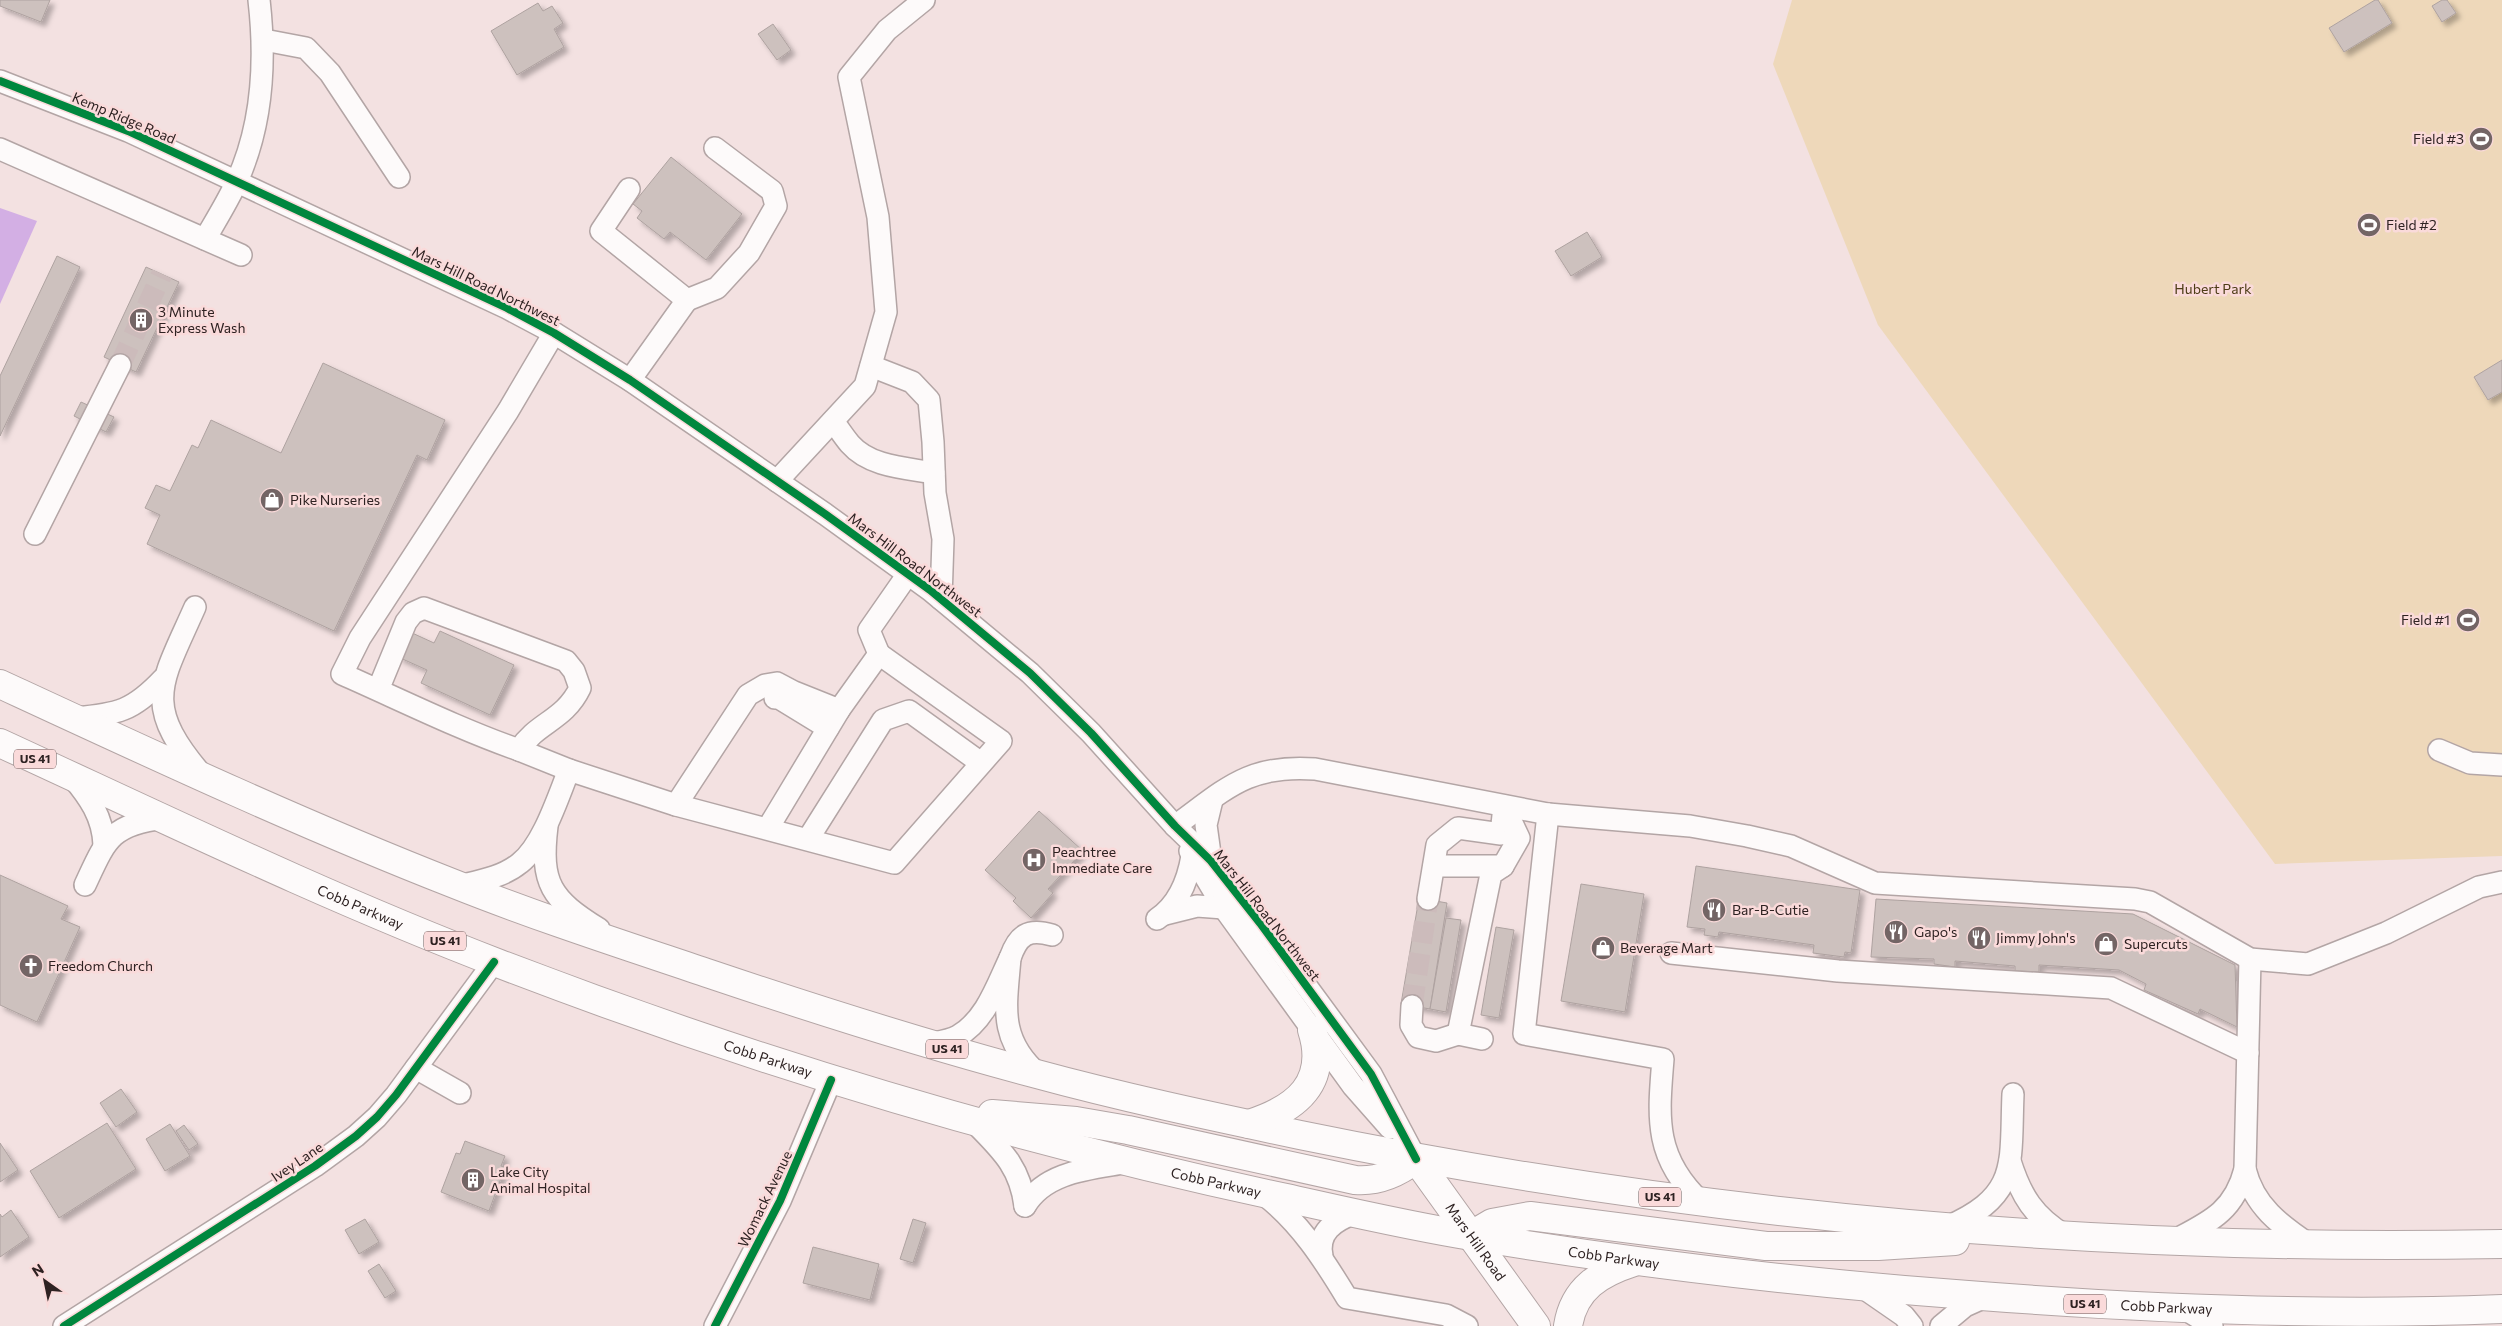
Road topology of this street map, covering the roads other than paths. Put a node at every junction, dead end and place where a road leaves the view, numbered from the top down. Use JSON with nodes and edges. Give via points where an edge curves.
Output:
{"nodes":[{"id":1,"x":259,"y":0,"type":"edge"},
{"id":2,"x":924,"y":0,"type":"edge"},
{"id":3,"x":264,"y":40,"type":"junction"},
{"id":4,"x":0,"y":81,"type":"edge"},
{"id":5,"x":716,"y":148,"type":"dead end"},
{"id":6,"x":0,"y":149,"type":"edge"},
{"id":7,"x":399,"y":177,"type":"dead end"},
{"id":8,"x":237,"y":181,"type":"junction"},
{"id":9,"x":629,"y":189,"type":"dead end"},
{"id":10,"x":205,"y":239,"type":"junction"},
{"id":11,"x":241,"y":255,"type":"dead end"},
{"id":12,"x":687,"y":300,"type":"junction"},
{"id":13,"x":554,"y":333,"type":"junction"},
{"id":14,"x":120,"y":365,"type":"tunnel mouth"},
{"id":15,"x":871,"y":366,"type":"junction"},
{"id":16,"x":630,"y":380,"type":"junction"},
{"id":17,"x":834,"y":421,"type":"junction"},
{"id":18,"x":934,"y":473,"type":"junction"},
{"id":19,"x":777,"y":482,"type":"junction"},
{"id":20,"x":35,"y":534,"type":"dead end"},
{"id":21,"x":908,"y":574,"type":"junction"},
{"id":22,"x":941,"y":598,"type":"junction"},
{"id":23,"x":194,"y":607,"type":"dead end"},
{"id":24,"x":879,"y":654,"type":"junction"},
{"id":25,"x":164,"y":678,"type":"junction"},
{"id":26,"x":0,"y":684,"type":"edge"},
{"id":27,"x":378,"y":690,"type":"junction"},
{"id":28,"x":839,"y":710,"type":"junction"},
{"id":29,"x":75,"y":718,"type":"junction"},
{"id":30,"x":828,"y":728,"type":"junction"},
{"id":31,"x":0,"y":743,"type":"edge"},
{"id":32,"x":519,"y":750,"type":"junction"},
{"id":33,"x":2439,"y":750,"type":"dead end"},
{"id":34,"x":981,"y":763,"type":"junction"},
{"id":35,"x":2502,"y":765,"type":"edge"},
{"id":36,"x":569,"y":770,"type":"junction"},
{"id":37,"x":70,"y":775,"type":"junction"},
{"id":38,"x":205,"y":779,"type":"junction"},
{"id":39,"x":680,"y":797,"type":"junction"},
{"id":40,"x":1212,"y":800,"type":"junction"},
{"id":41,"x":1504,"y":806,"type":"junction"},
{"id":42,"x":1548,"y":814,"type":"junction"},
{"id":43,"x":163,"y":818,"type":"junction"},
{"id":44,"x":547,"y":826,"type":"junction"},
{"id":45,"x":1176,"y":826,"type":"junction"},
{"id":46,"x":768,"y":828,"type":"junction"},
{"id":47,"x":808,"y":839,"type":"junction"},
{"id":48,"x":104,"y":845,"type":"junction"},
{"id":49,"x":1202,"y":858,"type":"junction"},
{"id":50,"x":1434,"y":866,"type":"junction"},
{"id":51,"x":1503,"y":866,"type":"junction"},
{"id":52,"x":2502,"y":882,"type":"edge"},
{"id":53,"x":85,"y":885,"type":"dead end"},
{"id":54,"x":458,"y":886,"type":"junction"},
{"id":55,"x":1428,"y":899,"type":"tunnel mouth"},
{"id":56,"x":1224,"y":908,"type":"junction"},
{"id":57,"x":1052,"y":935,"type":"dead end"},
{"id":58,"x":624,"y":945,"type":"junction"},
{"id":59,"x":1670,"y":953,"type":"dead end"},
{"id":60,"x":1010,"y":958,"type":"junction"},
{"id":61,"x":2250,"y":959,"type":"junction"},
{"id":62,"x":494,"y":962,"type":"junction"},
{"id":63,"x":1412,"y":1006,"type":"tunnel mouth"},
{"id":64,"x":1312,"y":1030,"type":"junction"},
{"id":65,"x":1458,"y":1034,"type":"junction"},
{"id":66,"x":1482,"y":1039,"type":"dead end"},
{"id":67,"x":928,"y":1044,"type":"junction"},
{"id":68,"x":2248,"y":1053,"type":"junction"},
{"id":69,"x":416,"y":1068,"type":"junction"},
{"id":70,"x":1039,"y":1075,"type":"junction"},
{"id":71,"x":831,"y":1080,"type":"junction"},
{"id":72,"x":460,"y":1093,"type":"dead end"},
{"id":73,"x":2013,"y":1094,"type":"dead end"},
{"id":74,"x":961,"y":1117,"type":"junction"},
{"id":75,"x":1249,"y":1124,"type":"junction"},
{"id":76,"x":1416,"y":1159,"type":"junction"},
{"id":77,"x":2010,"y":1161,"type":"junction"},
{"id":78,"x":1127,"y":1162,"type":"junction"},
{"id":79,"x":2245,"y":1169,"type":"junction"},
{"id":80,"x":1263,"y":1194,"type":"junction"},
{"id":81,"x":1702,"y":1203,"type":"junction"},
{"id":82,"x":1355,"y":1213,"type":"junction"},
{"id":83,"x":1947,"y":1227,"type":"junction"},
{"id":84,"x":2020,"y":1232,"type":"junction"},
{"id":85,"x":1470,"y":1236,"type":"junction"},
{"id":86,"x":2066,"y":1236,"type":"junction"},
{"id":87,"x":2170,"y":1242,"type":"junction"},
{"id":88,"x":2502,"y":1244,"type":"edge"},
{"id":89,"x":2310,"y":1245,"type":"junction"},
{"id":90,"x":1322,"y":1256,"type":"junction"},
{"id":91,"x":1637,"y":1261,"type":"junction"},
{"id":92,"x":1862,"y":1287,"type":"junction"},
{"id":93,"x":1985,"y":1297,"type":"junction"},
{"id":94,"x":2185,"y":1308,"type":"junction"},
{"id":95,"x":2502,"y":1309,"type":"edge"},
{"id":96,"x":2305,"y":1312,"type":"junction"},
{"id":97,"x":64,"y":1326,"type":"edge"},
{"id":98,"x":715,"y":1326,"type":"edge"},
{"id":99,"x":1467,"y":1326,"type":"edge"},
{"id":100,"x":1536,"y":1326,"type":"edge"},
{"id":101,"x":1568,"y":1326,"type":"edge"},
{"id":102,"x":1912,"y":1326,"type":"edge"},
{"id":103,"x":1940,"y":1326,"type":"edge"},
{"id":104,"x":2212,"y":1326,"type":"edge"},
{"id":105,"x":2276,"y":1326,"type":"edge"}],
"edges":[{"from":1,"to":3,"type":"street"},
{"from":2,"to":15,"type":"street","via":[[887,30],[849,77],[878,217],[886,312]]},
{"from":3,"to":7,"type":"street","via":[[306,48],[330,73]]},
{"from":3,"to":8,"type":"street","via":[[258,117]]},
{"from":4,"to":8,"type":"street","name":"Kemp Ridge Road","via":[[128,131]]},
{"from":5,"to":12,"type":"street","via":[[772,191],[776,206],[749,253],[717,288]]},
{"from":6,"to":10,"type":"street"},
{"from":8,"to":10,"type":"street"},
{"from":8,"to":13,"type":"street","name":"Mars Hill Road Northwest"},
{"from":9,"to":12,"type":"street","via":[[601,231]]},
{"from":10,"to":11,"type":"street"},
{"from":12,"to":16,"type":"street"},
{"from":13,"to":16,"type":"street","name":"Mars Hill Road Northwest"},
{"from":13,"to":27,"type":"street","via":[[508,411],[360,638],[342,674]]},
{"from":14,"to":20,"type":"street"},
{"from":15,"to":17,"type":"street","via":[[865,386]]},
{"from":15,"to":18,"type":"street","via":[[912,382],[929,400]]},
{"from":16,"to":19,"type":"street","name":"Mars Hill Road Northwest"},
{"from":17,"to":18,"type":"street","via":[[850,444],[862,454],[883,464]]},
{"from":17,"to":19,"type":"street"},
{"from":18,"to":22,"type":"street","via":[[943,539]]},
{"from":19,"to":21,"type":"street","name":"Mars Hill Road Northwest"},
{"from":21,"to":22,"type":"street","name":"Mars Hill Road Northwest"},
{"from":21,"to":24,"type":"street","via":[[869,630]]},
{"from":22,"to":45,"type":"street","name":"Mars Hill Road Northwest","via":[[1061,703]]},
{"from":23,"to":25,"type":"street"},
{"from":24,"to":28,"type":"street"},
{"from":24,"to":34,"type":"street","via":[[1000,741]]},
{"from":25,"to":29,"type":"street","via":[[133,706],[115,714]]},
{"from":25,"to":38,"type":"street","via":[[163,712],[167,726],[181,751]]},
{"from":26,"to":29,"type":"main road","number":"US 41"},
{"from":27,"to":32,"type":"street"},
{"from":27,"to":32,"type":"street","via":[[406,622],[424,608],[566,661],[580,688],[573,703],[527,737]]},
{"from":28,"to":30,"type":"street"},
{"from":28,"to":39,"type":"street","via":[[777,683],[756,689],[748,696]]},
{"from":29,"to":38,"type":"main road","number":"US 41"},
{"from":30,"to":39,"type":"street","via":[[779,698],[767,698],[757,706],[708,779]]},
{"from":30,"to":46,"type":"street"},
{"from":31,"to":37,"type":"main road","name":"Cobb Parkway","number":"US 41"},
{"from":32,"to":36,"type":"street"},
{"from":33,"to":35,"type":"street","via":[[2470,763]]},
{"from":34,"to":47,"type":"street","via":[[894,863]]},
{"from":34,"to":47,"type":"street","via":[[909,711],[883,720]]},
{"from":36,"to":39,"type":"street"},
{"from":36,"to":44,"type":"street"},
{"from":37,"to":43,"type":"main road","name":"Cobb Parkway","number":"US 41"},
{"from":37,"to":48,"type":"street","via":[[99,817]]},
{"from":38,"to":54,"type":"main road","number":"US 41"},
{"from":39,"to":46,"type":"street"},
{"from":40,"to":41,"type":"street","via":[[1241,779],[1261,771],[1288,767],[1315,769]]},
{"from":40,"to":45,"type":"street"},
{"from":40,"to":49,"type":"street"},
{"from":41,"to":42,"type":"street"},
{"from":41,"to":50,"type":"street","via":[[1501,834],[1458,828],[1438,845]]},
{"from":41,"to":51,"type":"street","via":[[1519,838]]},
{"from":42,"to":61,"type":"street","via":[[1690,826],[1747,836],[1790,846],[1875,883],[2136,899],[2150,902]]},
{"from":42,"to":81,"type":"street","via":[[1524,1034],[1664,1059],[1658,1111],[1660,1129],[1674,1168]]},
{"from":43,"to":48,"type":"street","via":[[128,826]]},
{"from":43,"to":62,"type":"main road","name":"Cobb Parkway","number":"US 41"},
{"from":44,"to":54,"type":"street","via":[[522,862],[492,878]]},
{"from":44,"to":58,"type":"street","via":[[546,873],[554,892],[571,911]]},
{"from":45,"to":49,"type":"street","name":"Mars Hill Road Northwest"},
{"from":46,"to":47,"type":"street"},
{"from":48,"to":53,"type":"street"},
{"from":49,"to":56,"type":"street","name":"Mars Hill Road Northwest"},
{"from":49,"to":56,"type":"street","via":[[1161,916],[1197,906]]},
{"from":49,"to":76,"type":"street","name":"Mars Hill Road Northwest","via":[[1260,923],[1371,1074]]},
{"from":50,"to":51,"type":"street"},
{"from":50,"to":55,"type":"street"},
{"from":51,"to":65,"type":"street","via":[[1491,874]]},
{"from":52,"to":61,"type":"street","via":[[2479,886],[2386,934],[2308,964]]},
{"from":54,"to":58,"type":"main road","number":"US 41"},
{"from":56,"to":64,"type":"street","name":"Mars Hill Road Northwest"},
{"from":57,"to":60,"type":"street","via":[[1041,932],[1026,934],[1014,944]]},
{"from":58,"to":67,"type":"main road","number":"US 41"},
{"from":59,"to":68,"type":"street","via":[[1838,971],[2111,988]]},
{"from":60,"to":67,"type":"street","via":[[988,1004],[974,1024],[949,1039]]},
{"from":60,"to":70,"type":"street","via":[[1006,1010],[1008,1028],[1022,1057]]},
{"from":61,"to":68,"type":"street"},
{"from":62,"to":69,"type":"street","name":"Ivey Lane"},
{"from":62,"to":71,"type":"main road","name":"Cobb Parkway","number":"US 41","via":[[720,1044]]},
{"from":63,"to":65,"type":"street","via":[[1411,1025],[1418,1037],[1436,1041]]},
{"from":64,"to":75,"type":"main road","via":[[1317,1054],[1315,1069],[1302,1096],[1275,1115]]},
{"from":64,"to":76,"type":"street","name":"Mars Hill Road Northwest","via":[[1353,1086]]},
{"from":65,"to":66,"type":"street"},
{"from":67,"to":70,"type":"main road","number":"US 41"},
{"from":68,"to":79,"type":"street"},
{"from":69,"to":72,"type":"street"},
{"from":69,"to":97,"type":"street","name":"Ivey Lane","via":[[377,1117],[356,1136],[315,1166]]},
{"from":70,"to":75,"type":"main road","number":"US 41"},
{"from":71,"to":74,"type":"main road","name":"Cobb Parkway","number":"US 41"},
{"from":71,"to":98,"type":"street","name":"Womack Avenue","via":[[780,1201]]},
{"from":73,"to":77,"type":"street"},
{"from":74,"to":76,"type":"main road","via":[[1029,1116],[1076,1121],[1355,1180],[1388,1176]]},
{"from":74,"to":78,"type":"main road","name":"Cobb Parkway","number":"US 41"},
{"from":74,"to":78,"type":"street","via":[[1008,1157],[1016,1170],[1026,1206],[1032,1194],[1060,1176]]},
{"from":75,"to":76,"type":"main road","number":"US 41"},
{"from":76,"to":81,"type":"main road","number":"US 41"},
{"from":76,"to":85,"type":"main road","name":"Mars Hill Road"},
{"from":77,"to":83,"type":"street","via":[[1996,1197],[1977,1212]]},
{"from":77,"to":86,"type":"street","via":[[2031,1209]]},
{"from":78,"to":80,"type":"main road","name":"Cobb Parkway","number":"US 41"},
{"from":79,"to":87,"type":"street","via":[[2237,1193],[2220,1215]]},
{"from":79,"to":89,"type":"street","via":[[2258,1202],[2282,1226]]},
{"from":80,"to":82,"type":"main road","name":"Cobb Parkway","number":"US 41"},
{"from":80,"to":90,"type":"street","via":[[1285,1212]]},
{"from":81,"to":83,"type":"main road","number":"US 41"},
{"from":82,"to":85,"type":"main road","name":"Cobb Parkway","number":"US 41"},
{"from":82,"to":90,"type":"street","via":[[1337,1221],[1325,1232],[1320,1250]]},
{"from":83,"to":84,"type":"main road","number":"US 41"},
{"from":84,"to":85,"type":"main road","via":[[1886,1246],[1784,1246],[1530,1216],[1492,1223]]},
{"from":84,"to":86,"type":"main road","number":"US 41"},
{"from":85,"to":91,"type":"main road","name":"Cobb Parkway","number":"US 41"},
{"from":85,"to":100,"type":"main road","name":"Mars Hill Road"},
{"from":86,"to":87,"type":"main road","number":"US 41"},
{"from":87,"to":89,"type":"main road","number":"US 41"},
{"from":88,"to":89,"type":"main road","number":"US 41"},
{"from":90,"to":99,"type":"street","via":[[1347,1298],[1446,1316]]},
{"from":91,"to":92,"type":"main road","name":"Cobb Parkway","number":"US 41"},
{"from":91,"to":101,"type":"main road","via":[[1606,1271],[1586,1286],[1574,1305]]},
{"from":92,"to":93,"type":"main road","name":"Cobb Parkway","number":"US 41"},
{"from":92,"to":102,"type":"street","via":[[1904,1316]]},
{"from":93,"to":94,"type":"main road","name":"Cobb Parkway","number":"US 41"},
{"from":93,"to":103,"type":"street","via":[[1965,1306]]},
{"from":94,"to":96,"type":"main road","name":"Cobb Parkway","number":"US 41"},
{"from":94,"to":104,"type":"street"},
{"from":95,"to":96,"type":"main road","name":"Cobb Parkway","number":"US 41"},
{"from":96,"to":105,"type":"street"}]}
